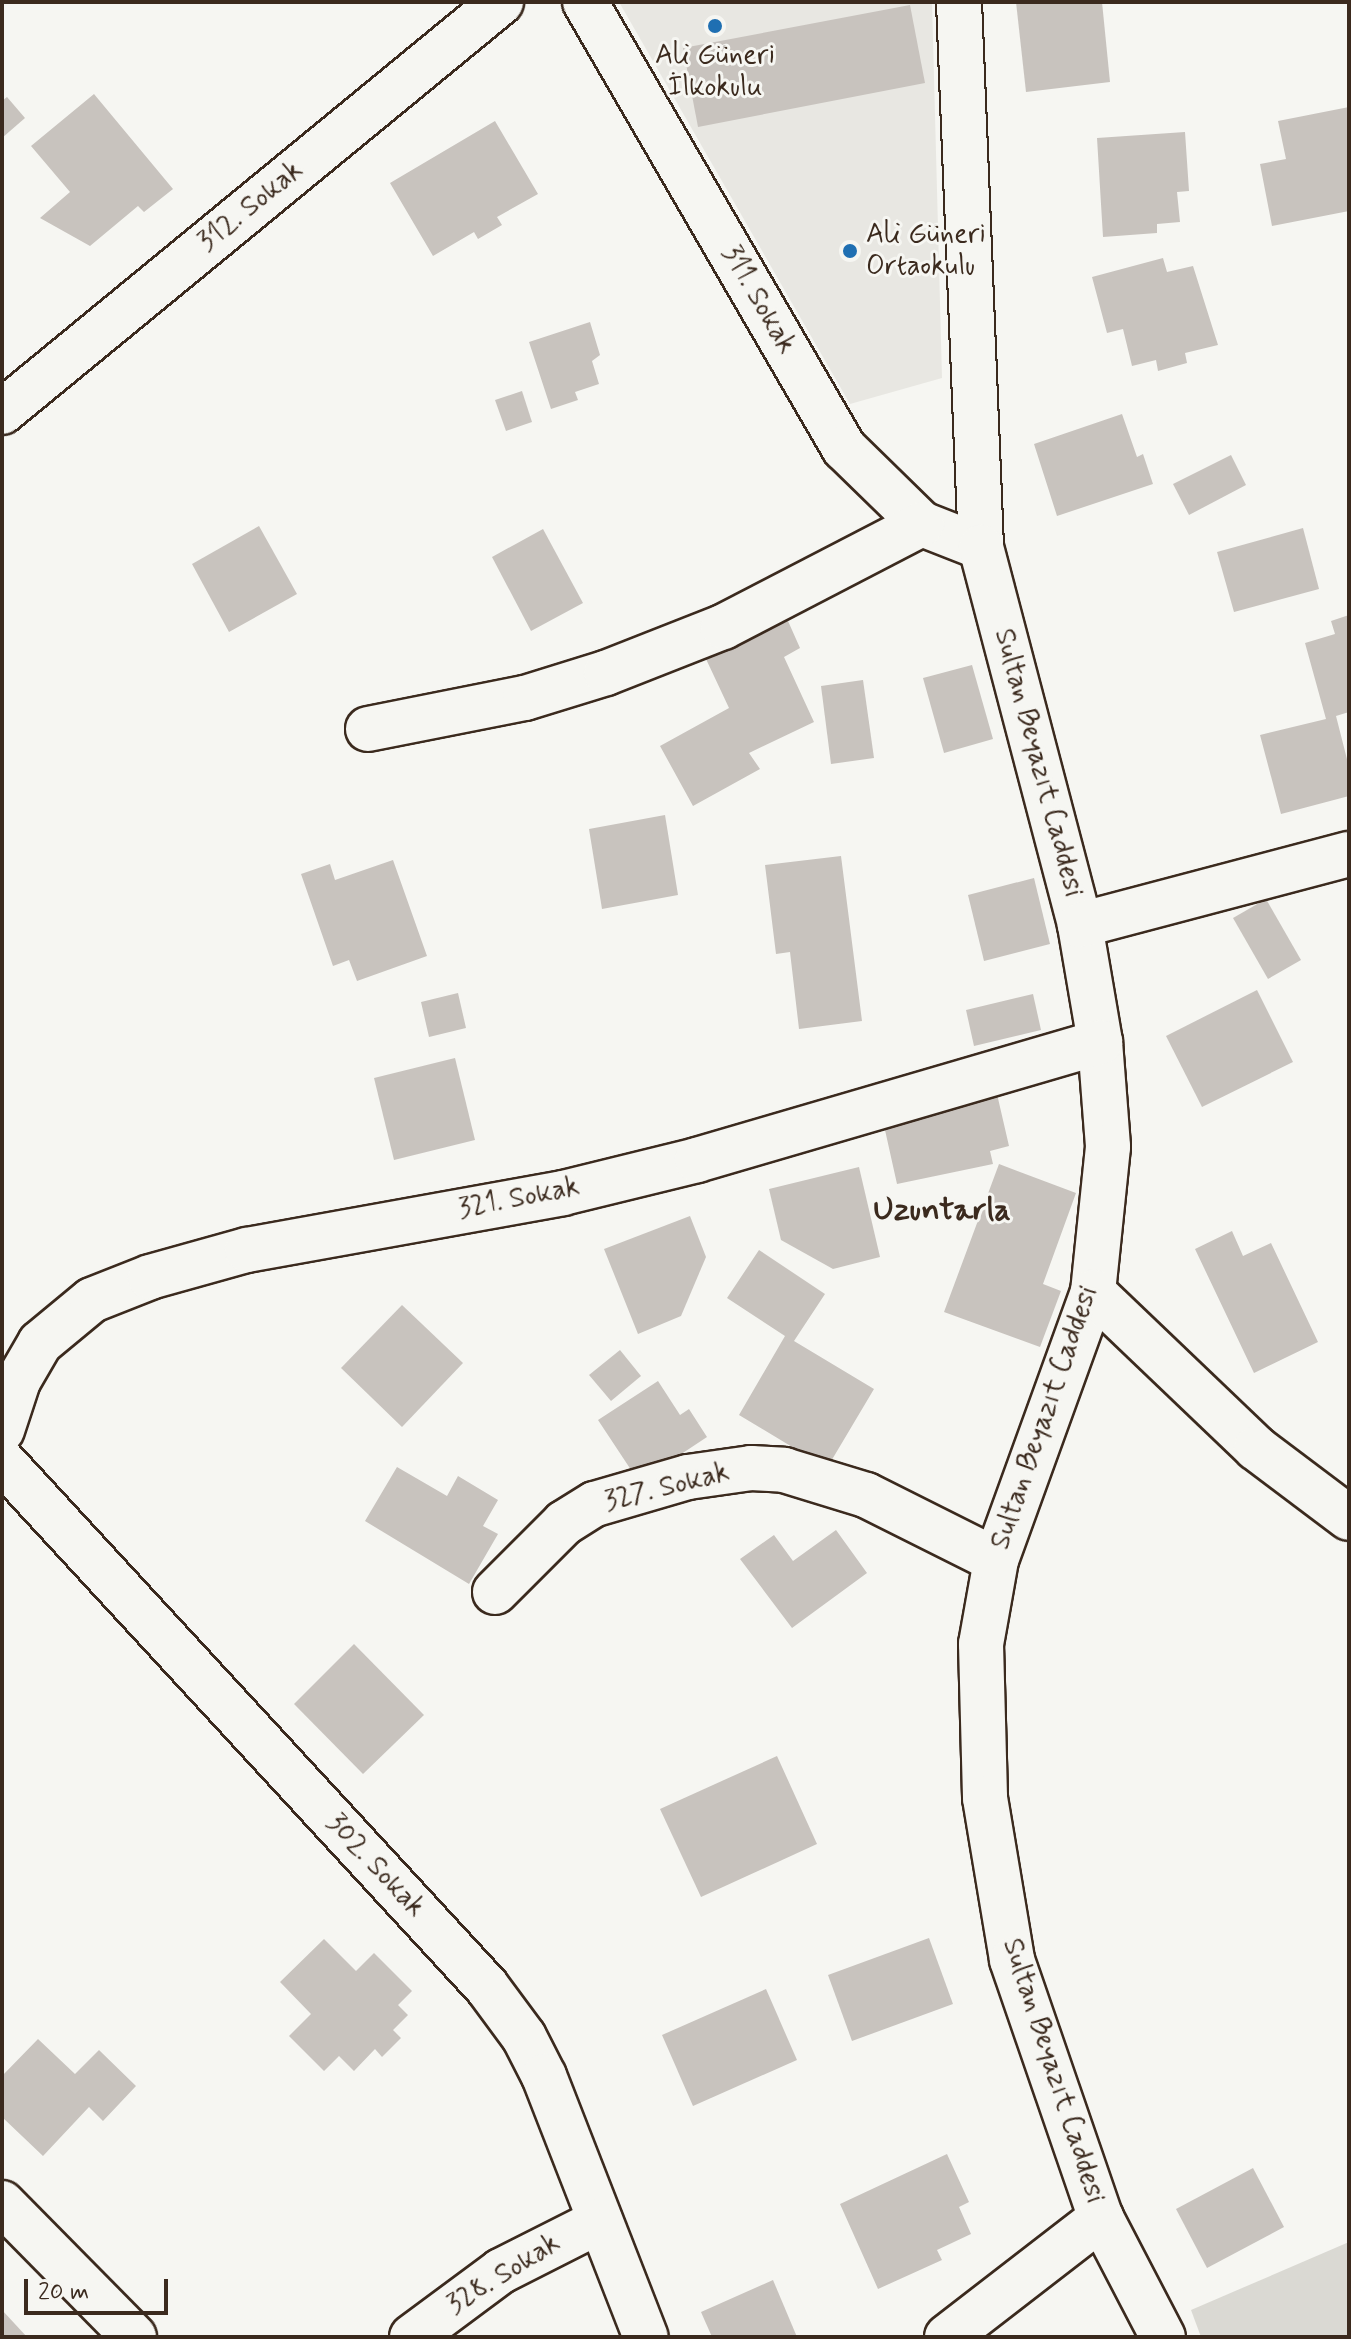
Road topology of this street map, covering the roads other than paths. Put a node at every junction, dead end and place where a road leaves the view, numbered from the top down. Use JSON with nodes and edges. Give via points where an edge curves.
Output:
{"nodes":[{"id":1,"x":501,"y":2,"type":"edge"},
{"id":2,"x":585,"y":2,"type":"edge"},
{"id":3,"x":959,"y":2,"type":"edge"},
{"id":4,"x":2,"y":412,"type":"edge"},
{"id":5,"x":922,"y":524,"type":"junction"},
{"id":6,"x":981,"y":547,"type":"junction"},
{"id":7,"x":368,"y":729,"type":"dead end"},
{"id":8,"x":1349,"y":854,"type":"edge"},
{"id":9,"x":1080,"y":925,"type":"junction"},
{"id":10,"x":1100,"y":1042,"type":"junction"},
{"id":11,"x":1093,"y":1292,"type":"junction"},
{"id":12,"x":2,"y":1430,"type":"edge"},
{"id":13,"x":2,"y":1461,"type":"edge"},
{"id":14,"x":1349,"y":1518,"type":"edge"},
{"id":15,"x":996,"y":1560,"type":"junction"},
{"id":16,"x":495,"y":1592,"type":"dead end"},
{"id":17,"x":2,"y":2203,"type":"edge"},
{"id":18,"x":1101,"y":2218,"type":"junction"},
{"id":19,"x":600,"y":2221,"type":"junction"},
{"id":20,"x":134,"y":2337,"type":"edge"},
{"id":21,"x":412,"y":2337,"type":"edge"},
{"id":22,"x":646,"y":2337,"type":"edge"},
{"id":23,"x":947,"y":2337,"type":"edge"},
{"id":24,"x":1163,"y":2337,"type":"edge"}],
"edges":[{"from":1,"to":4,"type":"street","name":"312. Sokak"},
{"from":2,"to":5,"type":"street","name":"311. Sokak","via":[[844,448]]},
{"from":3,"to":6,"type":"street","name":"Sultan Beyazıt Caddesi"},
{"from":5,"to":6,"type":"street","name":"311. Sokak"},
{"from":5,"to":7,"type":"street","via":[[723,627],[606,673],[525,698]]},
{"from":6,"to":9,"type":"street","name":"Sultan Beyazıt Caddesi"},
{"from":8,"to":9,"type":"street"},
{"from":9,"to":10,"type":"street","name":"Sultan Beyazıt Caddesi"},
{"from":10,"to":11,"type":"street","name":"Sultan Beyazıt Caddesi","via":[[1108,1147]]},
{"from":10,"to":12,"type":"street","name":"321. Sokak","via":[[578,1189],[247,1250],[150,1277],[92,1300],[40,1343],[18,1381]]},
{"from":11,"to":14,"type":"street","via":[[1256,1448]]},
{"from":11,"to":15,"type":"street","name":"Sultan Beyazıt Caddesi"},
{"from":13,"to":19,"type":"street","name":"302. Sokak","via":[[487,1987],[544,2076]]},
{"from":15,"to":16,"type":"street","name":"327. Sokak","via":[[866,1495],[784,1470],[751,1468],[688,1477],[595,1504],[564,1523]]},
{"from":15,"to":18,"type":"street","name":"Sultan Beyazıt Caddesi","via":[[981,1644],[979,1718],[997,1891],[1012,1960]]},
{"from":17,"to":20,"type":"street"},
{"from":18,"to":23,"type":"street"},
{"from":18,"to":24,"type":"street","name":"Sultan Beyazıt Caddesi"},
{"from":19,"to":21,"type":"street","name":"328. Sokak","via":[[501,2271]]},
{"from":19,"to":22,"type":"street","name":"302. Sokak"}]}
